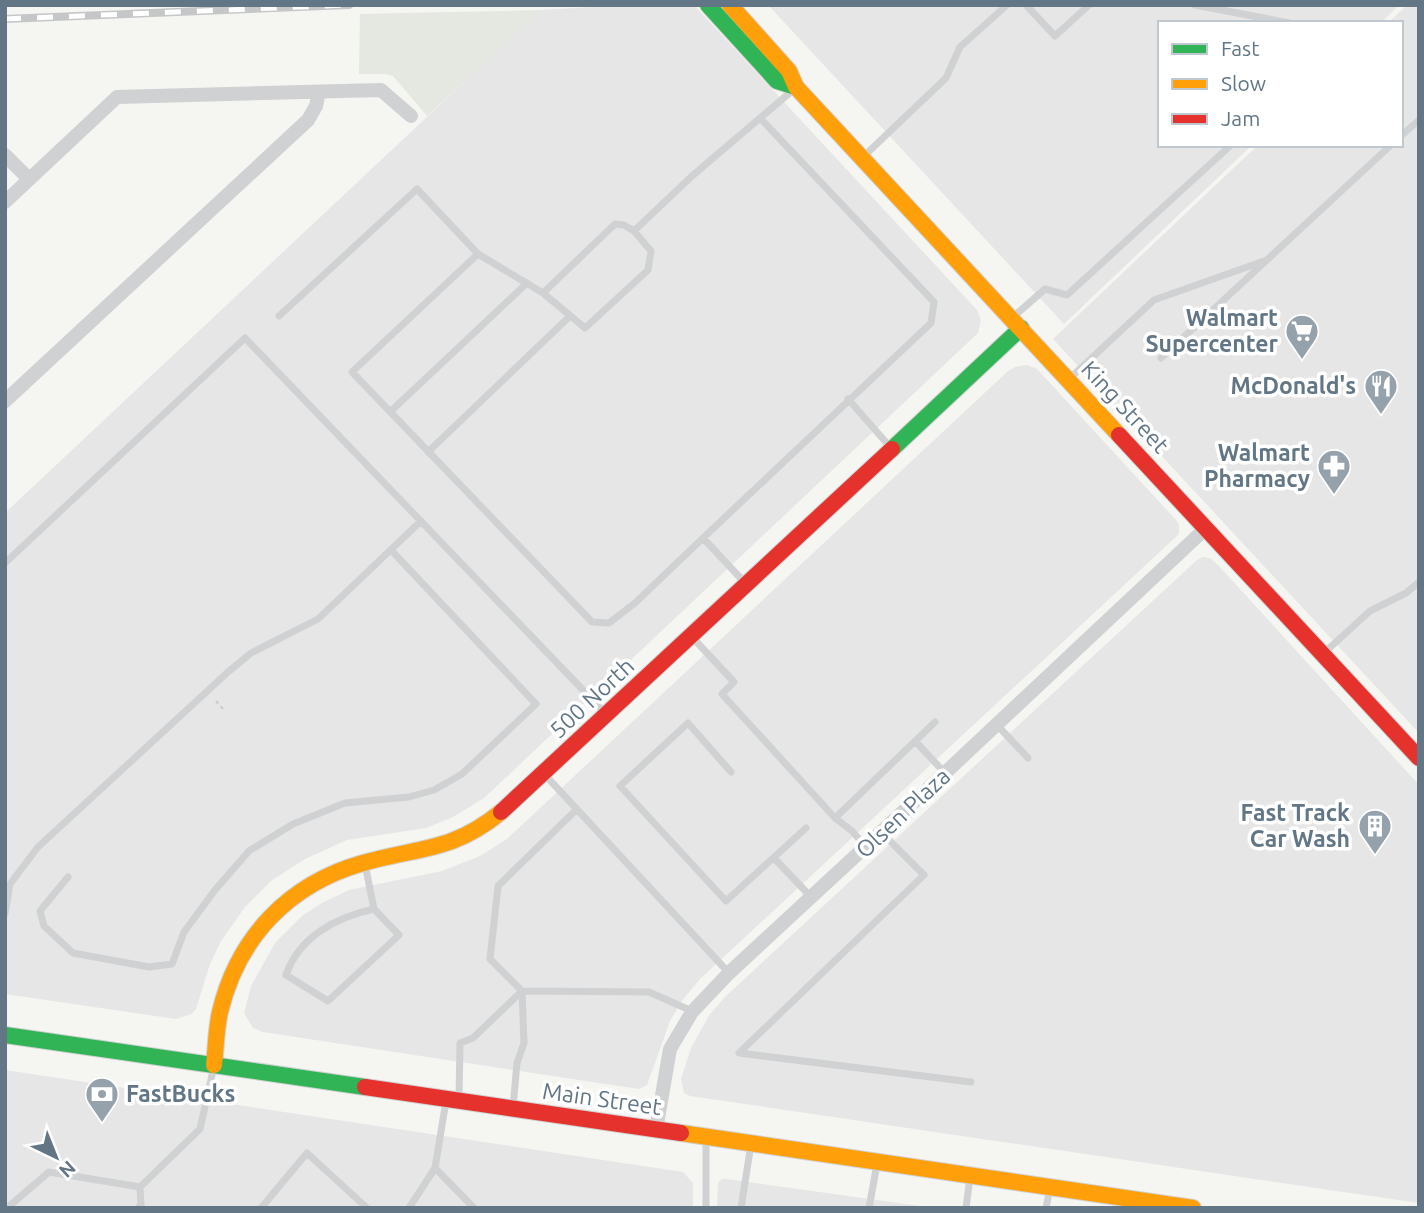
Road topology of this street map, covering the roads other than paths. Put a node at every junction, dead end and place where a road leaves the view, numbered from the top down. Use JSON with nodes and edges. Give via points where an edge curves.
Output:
{"nodes":[{"id":1,"x":708,"y":5,"type":"edge"},
{"id":2,"x":730,"y":5,"type":"edge"},
{"id":3,"x":1007,"y":5,"type":"edge"},
{"id":4,"x":1026,"y":5,"type":"edge"},
{"id":5,"x":1089,"y":5,"type":"edge"},
{"id":6,"x":1195,"y":5,"type":"edge"},
{"id":7,"x":1279,"y":21,"type":"edge"},
{"id":8,"x":796,"y":88,"type":"junction"},
{"id":9,"x":319,"y":92,"type":"junction"},
{"id":10,"x":411,"y":116,"type":"dead end"},
{"id":11,"x":760,"y":118,"type":"junction"},
{"id":12,"x":1419,"y":120,"type":"edge"},
{"id":13,"x":1403,"y":134,"type":"edge"},
{"id":14,"x":1229,"y":147,"type":"edge"},
{"id":15,"x":1389,"y":147,"type":"edge"},
{"id":16,"x":5,"y":155,"type":"edge"},
{"id":17,"x":862,"y":158,"type":"junction"},
{"id":18,"x":29,"y":179,"type":"junction"},
{"id":19,"x":5,"y":202,"type":"edge"},
{"id":20,"x":634,"y":231,"type":"junction"},
{"id":21,"x":478,"y":254,"type":"junction"},
{"id":22,"x":1268,"y":259,"type":"junction"},
{"id":23,"x":527,"y":283,"type":"junction"},
{"id":24,"x":543,"y":293,"type":"junction"},
{"id":25,"x":279,"y":316,"type":"dead end"},
{"id":26,"x":569,"y":317,"type":"junction"},
{"id":27,"x":1016,"y":323,"type":"junction"},
{"id":28,"x":1161,"y":358,"type":"dead end"},
{"id":29,"x":1069,"y":379,"type":"junction"},
{"id":30,"x":848,"y":399,"type":"junction"},
{"id":31,"x":5,"y":401,"type":"edge"},
{"id":32,"x":390,"y":412,"type":"junction"},
{"id":33,"x":892,"y":449,"type":"junction"},
{"id":34,"x":428,"y":452,"type":"junction"},
{"id":35,"x":421,"y":521,"type":"junction"},
{"id":36,"x":1206,"y":528,"type":"junction"},
{"id":37,"x":703,"y":538,"type":"junction"},
{"id":38,"x":391,"y":550,"type":"junction"},
{"id":39,"x":5,"y":563,"type":"edge"},
{"id":40,"x":1419,"y":582,"type":"edge"},
{"id":41,"x":747,"y":585,"type":"junction"},
{"id":42,"x":692,"y":636,"type":"junction"},
{"id":43,"x":1323,"y":654,"type":"junction"},
{"id":44,"x":607,"y":715,"type":"junction"},
{"id":45,"x":934,"y":722,"type":"dead end"},
{"id":46,"x":996,"y":725,"type":"junction"},
{"id":47,"x":915,"y":741,"type":"junction"},
{"id":48,"x":1028,"y":758,"type":"dead end"},
{"id":49,"x":1419,"y":758,"type":"edge"},
{"id":50,"x":731,"y":772,"type":"dead end"},
{"id":51,"x":946,"y":773,"type":"junction"},
{"id":52,"x":544,"y":774,"type":"junction"},
{"id":53,"x":577,"y":809,"type":"junction"},
{"id":54,"x":835,"y":818,"type":"junction"},
{"id":55,"x":806,"y":828,"type":"dead end"},
{"id":56,"x":881,"y":832,"type":"junction"},
{"id":57,"x":866,"y":846,"type":"junction"},
{"id":58,"x":774,"y":858,"type":"junction"},
{"id":59,"x":365,"y":863,"type":"junction"},
{"id":60,"x":68,"y":877,"type":"dead end"},
{"id":61,"x":8,"y":881,"type":"edge"},
{"id":62,"x":811,"y":897,"type":"junction"},
{"id":63,"x":374,"y":909,"type":"junction"},
{"id":64,"x":5,"y":914,"type":"edge"},
{"id":65,"x":729,"y":973,"type":"junction"},
{"id":66,"x":522,"y":991,"type":"junction"},
{"id":67,"x":692,"y":1012,"type":"junction"},
{"id":68,"x":5,"y":1035,"type":"edge"},
{"id":69,"x":214,"y":1065,"type":"junction"},
{"id":70,"x":971,"y":1082,"type":"dead end"},
{"id":71,"x":452,"y":1101,"type":"junction"},
{"id":72,"x":513,"y":1109,"type":"junction"},
{"id":73,"x":656,"y":1130,"type":"junction"},
{"id":74,"x":706,"y":1138,"type":"junction"},
{"id":75,"x":751,"y":1143,"type":"junction"},
{"id":76,"x":877,"y":1163,"type":"junction"},
{"id":77,"x":435,"y":1168,"type":"junction"},
{"id":78,"x":970,"y":1176,"type":"junction"},
{"id":79,"x":140,"y":1187,"type":"junction"},
{"id":80,"x":1050,"y":1187,"type":"junction"},
{"id":81,"x":7,"y":1208,"type":"edge"},
{"id":82,"x":138,"y":1208,"type":"edge"},
{"id":83,"x":261,"y":1208,"type":"edge"},
{"id":84,"x":367,"y":1208,"type":"edge"},
{"id":85,"x":409,"y":1208,"type":"edge"},
{"id":86,"x":474,"y":1208,"type":"edge"},
{"id":87,"x":706,"y":1208,"type":"edge"},
{"id":88,"x":741,"y":1208,"type":"edge"},
{"id":89,"x":869,"y":1208,"type":"edge"},
{"id":90,"x":966,"y":1208,"type":"edge"},
{"id":91,"x":1046,"y":1208,"type":"edge"},
{"id":92,"x":1193,"y":1208,"type":"edge"}],
"edges":[{"from":1,"to":8,"type":"street","name":"King Street","via":[[777,81]]},
{"from":2,"to":8,"type":"street","name":"King Street","via":[[789,71]]},
{"from":3,"to":17,"type":"lane","via":[[960,47],[946,79]]},
{"from":4,"to":5,"type":"lane","via":[[1055,36]]},
{"from":6,"to":7,"type":"lane"},
{"from":8,"to":11,"type":"lane"},
{"from":8,"to":17,"type":"street","name":"King Street"},
{"from":9,"to":10,"type":"street","via":[[382,90]]},
{"from":9,"to":18,"type":"street","via":[[117,97]]},
{"from":9,"to":31,"type":"street","via":[[308,120]]},
{"from":11,"to":20,"type":"lane"},
{"from":11,"to":30,"type":"lane","via":[[933,302],[931,323]]},
{"from":12,"to":13,"type":"lane"},
{"from":14,"to":27,"type":"lane","via":[[1067,295],[1045,289]]},
{"from":15,"to":22,"type":"lane"},
{"from":16,"to":18,"type":"street"},
{"from":17,"to":27,"type":"street","name":"King Street"},
{"from":18,"to":19,"type":"street"},
{"from":20,"to":24,"type":"lane","via":[[615,224]]},
{"from":20,"to":26,"type":"lane","via":[[652,251],[648,270],[585,328]]},
{"from":21,"to":23,"type":"lane"},
{"from":21,"to":25,"type":"lane","via":[[417,189]]},
{"from":21,"to":32,"type":"lane","via":[[352,372]]},
{"from":22,"to":28,"type":"lane"},
{"from":22,"to":29,"type":"lane","via":[[1154,300]]},
{"from":23,"to":24,"type":"lane"},
{"from":23,"to":32,"type":"lane"},
{"from":24,"to":26,"type":"lane"},
{"from":26,"to":34,"type":"lane"},
{"from":27,"to":29,"type":"street","name":"King Street"},
{"from":27,"to":33,"type":"street","name":"500 North"},
{"from":29,"to":36,"type":"street","name":"King Street"},
{"from":30,"to":33,"type":"lane"},
{"from":30,"to":37,"type":"lane"},
{"from":32,"to":34,"type":"lane"},
{"from":33,"to":41,"type":"street","name":"500 North"},
{"from":34,"to":37,"type":"lane","via":[[592,622],[609,623]]},
{"from":35,"to":38,"type":"lane"},
{"from":35,"to":39,"type":"lane","via":[[245,338]]},
{"from":35,"to":44,"type":"lane"},
{"from":36,"to":43,"type":"street","name":"King Street"},
{"from":36,"to":46,"type":"street","name":"Olsen Plaza"},
{"from":37,"to":41,"type":"lane"},
{"from":38,"to":60,"type":"lane","via":[[536,704],[462,774],[434,789],[409,797],[345,803],[293,824],[249,851],[184,932],[172,964],[149,967],[73,953],[44,926],[40,911]]},
{"from":38,"to":61,"type":"lane","via":[[318,620],[251,653],[38,847]]},
{"from":40,"to":43,"type":"lane","via":[[1370,611]]},
{"from":41,"to":42,"type":"street","name":"500 North"},
{"from":42,"to":44,"type":"street","name":"500 North"},
{"from":42,"to":54,"type":"lane","via":[[734,682],[722,694]]},
{"from":43,"to":49,"type":"street","name":"King Street"},
{"from":44,"to":52,"type":"street","name":"500 North"},
{"from":45,"to":47,"type":"lane"},
{"from":46,"to":48,"type":"lane"},
{"from":46,"to":51,"type":"street","name":"Olsen Plaza"},
{"from":47,"to":51,"type":"lane"},
{"from":47,"to":54,"type":"lane"},
{"from":50,"to":58,"type":"lane","via":[[688,723],[620,786],[726,901]]},
{"from":51,"to":56,"type":"street","name":"Olsen Plaza"},
{"from":52,"to":53,"type":"lane"},
{"from":52,"to":59,"type":"street","name":"500 North","via":[[496,816],[459,839]]},
{"from":53,"to":65,"type":"lane"},
{"from":53,"to":66,"type":"lane","via":[[498,886],[490,959]]},
{"from":54,"to":57,"type":"lane"},
{"from":55,"to":58,"type":"lane"},
{"from":56,"to":57,"type":"street","name":"Olsen Plaza"},
{"from":56,"to":70,"type":"lane","via":[[924,874],[739,1053]]},
{"from":57,"to":62,"type":"street","name":"Olsen Plaza"},
{"from":58,"to":62,"type":"lane"},
{"from":59,"to":63,"type":"lane"},
{"from":59,"to":69,"type":"street","name":"500 North","via":[[298,891],[254,933],[237,961],[223,1000]]},
{"from":61,"to":64,"type":"lane"},
{"from":62,"to":65,"type":"street","name":"Olsen Plaza"},
{"from":63,"to":63,"type":"lane","via":[[349,914],[320,930],[291,959],[286,975],[328,1001],[399,935]]},
{"from":65,"to":67,"type":"street","name":"Olsen Plaza"},
{"from":66,"to":67,"type":"lane","via":[[649,992]]},
{"from":66,"to":71,"type":"lane","via":[[473,1038],[460,1043]]},
{"from":66,"to":72,"type":"lane","via":[[524,1043],[517,1063]]},
{"from":67,"to":73,"type":"street","name":"Olsen Plaza","via":[[670,1049]]},
{"from":68,"to":69,"type":"street","name":"Main Street"},
{"from":69,"to":71,"type":"street","name":"Main Street"},
{"from":69,"to":79,"type":"lane","via":[[200,1129]]},
{"from":71,"to":72,"type":"street","name":"Main Street"},
{"from":71,"to":77,"type":"lane"},
{"from":72,"to":73,"type":"street","name":"Main Street"},
{"from":73,"to":74,"type":"street","name":"Main Street"},
{"from":74,"to":75,"type":"street","name":"Main Street"},
{"from":74,"to":87,"type":"lane"},
{"from":75,"to":76,"type":"street","name":"Main Street"},
{"from":75,"to":88,"type":"lane"},
{"from":76,"to":78,"type":"street","name":"Main Street"},
{"from":76,"to":89,"type":"lane"},
{"from":77,"to":85,"type":"lane"},
{"from":77,"to":86,"type":"lane"},
{"from":78,"to":80,"type":"street","name":"Main Street"},
{"from":78,"to":90,"type":"lane"},
{"from":79,"to":81,"type":"lane","via":[[49,1172]]},
{"from":79,"to":82,"type":"lane"},
{"from":80,"to":91,"type":"lane"},
{"from":80,"to":92,"type":"street","name":"Main Street"},
{"from":83,"to":84,"type":"lane","via":[[307,1153]]}]}
